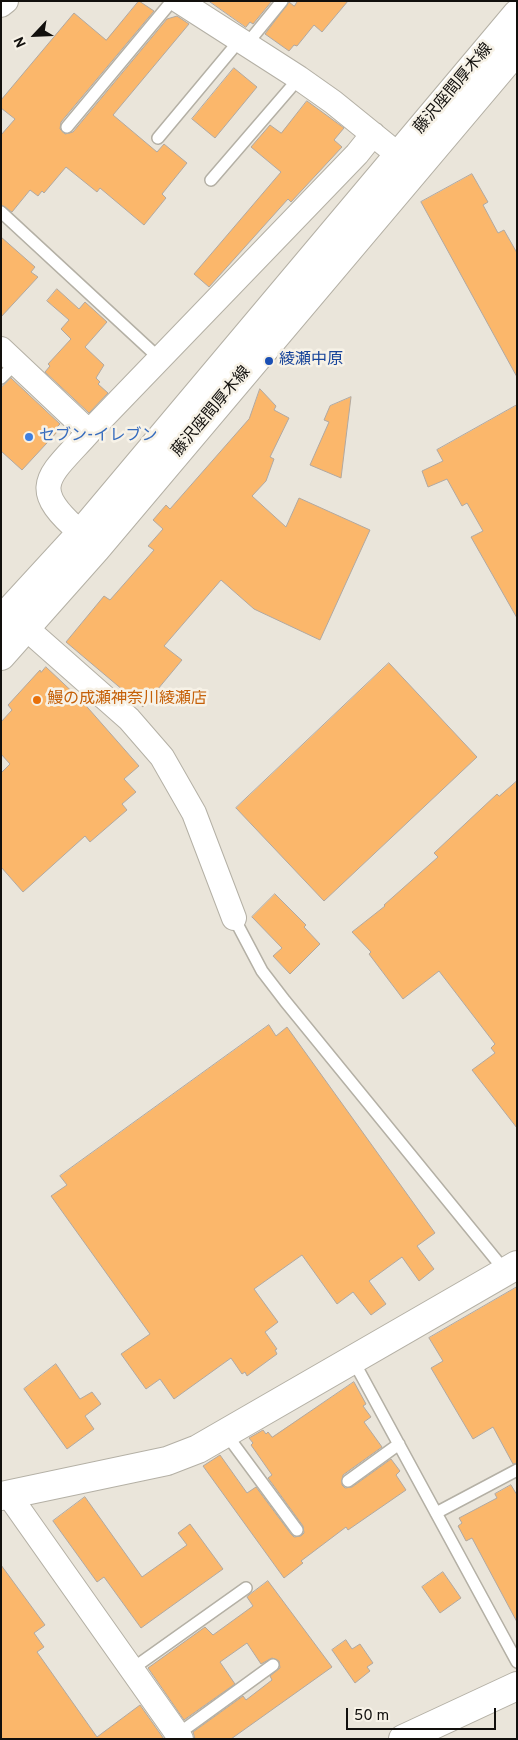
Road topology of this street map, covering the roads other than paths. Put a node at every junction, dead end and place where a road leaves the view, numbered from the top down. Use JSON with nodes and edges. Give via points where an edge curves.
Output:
{"nodes":[{"id":1,"x":6,"y":1,"type":"edge"},
{"id":2,"x":172,"y":1,"type":"edge"},
{"id":3,"x":179,"y":1,"type":"edge"},
{"id":4,"x":282,"y":1,"type":"edge"},
{"id":5,"x":1,"y":5,"type":"edge"},
{"id":6,"x":517,"y":14,"type":"edge"},
{"id":7,"x":242,"y":43,"type":"junction"},
{"id":8,"x":517,"y":50,"type":"edge"},
{"id":9,"x":299,"y":78,"type":"junction"},
{"id":10,"x":68,"y":127,"type":"dead end"},
{"id":11,"x":373,"y":134,"type":"junction"},
{"id":12,"x":158,"y":138,"type":"dead end"},
{"id":13,"x":407,"y":162,"type":"junction"},
{"id":14,"x":211,"y":180,"type":"dead end"},
{"id":15,"x":1,"y":212,"type":"edge"},
{"id":16,"x":159,"y":358,"type":"junction"},
{"id":17,"x":6,"y":364,"type":"edge"},
{"id":18,"x":89,"y":432,"type":"junction"},
{"id":19,"x":81,"y":533,"type":"junction"},
{"id":20,"x":1,"y":620,"type":"edge"},
{"id":21,"x":27,"y":628,"type":"junction"},
{"id":22,"x":1,"y":656,"type":"edge"},
{"id":23,"x":234,"y":918,"type":"joint"},
{"id":24,"x":512,"y":1269,"type":"edge"},
{"id":25,"x":353,"y":1360,"type":"junction"},
{"id":26,"x":226,"y":1434,"type":"junction"},
{"id":27,"x":399,"y":1444,"type":"junction"},
{"id":28,"x":517,"y":1470,"type":"edge"},
{"id":29,"x":348,"y":1481,"type":"dead end"},
{"id":30,"x":5,"y":1495,"type":"edge"},
{"id":31,"x":436,"y":1513,"type":"junction"},
{"id":32,"x":298,"y":1530,"type":"dead end"},
{"id":33,"x":246,"y":1588,"type":"dead end"},
{"id":34,"x":517,"y":1662,"type":"edge"},
{"id":35,"x":273,"y":1665,"type":"dead end"},
{"id":36,"x":132,"y":1669,"type":"junction"},
{"id":37,"x":517,"y":1686,"type":"edge"},
{"id":38,"x":179,"y":1736,"type":"edge"},
{"id":39,"x":403,"y":1739,"type":"edge"}],
"edges":[{"from":1,"to":5,"type":"street"},
{"from":2,"to":10,"type":"lane"},
{"from":3,"to":7,"type":"street"},
{"from":4,"to":7,"type":"lane"},
{"from":6,"to":13,"type":"main road","name":"藤沢座間厚木線"},
{"from":7,"to":9,"type":"street"},
{"from":7,"to":12,"type":"lane"},
{"from":8,"to":13,"type":"main road","name":"藤沢座間厚木線"},
{"from":9,"to":11,"type":"street"},
{"from":9,"to":14,"type":"lane"},
{"from":11,"to":13,"type":"street"},
{"from":11,"to":16,"type":"street"},
{"from":13,"to":19,"type":"main road","name":"藤沢座間厚木線"},
{"from":13,"to":21,"type":"main road","name":"藤沢座間厚木線"},
{"from":15,"to":16,"type":"lane"},
{"from":16,"to":18,"type":"street"},
{"from":17,"to":18,"type":"street"},
{"from":18,"to":19,"type":"street","via":[[52,474],[48,488],[56,510]]},
{"from":19,"to":20,"type":"main road","name":"藤沢座間厚木線"},
{"from":21,"to":22,"type":"main road","name":"藤沢座間厚木線"},
{"from":21,"to":23,"type":"street","via":[[129,719],[162,757],[194,813]]},
{"from":23,"to":24,"type":"lane","via":[[262,971],[285,1001]]},
{"from":24,"to":25,"type":"main road"},
{"from":25,"to":26,"type":"main road"},
{"from":25,"to":27,"type":"lane"},
{"from":26,"to":30,"type":"main road","via":[[167,1461]]},
{"from":26,"to":32,"type":"lane"},
{"from":27,"to":29,"type":"lane"},
{"from":27,"to":31,"type":"lane"},
{"from":28,"to":31,"type":"lane"},
{"from":30,"to":36,"type":"street"},
{"from":31,"to":34,"type":"lane"},
{"from":33,"to":36,"type":"lane"},
{"from":35,"to":38,"type":"lane"},
{"from":36,"to":38,"type":"street"},
{"from":37,"to":39,"type":"main road"}]}
